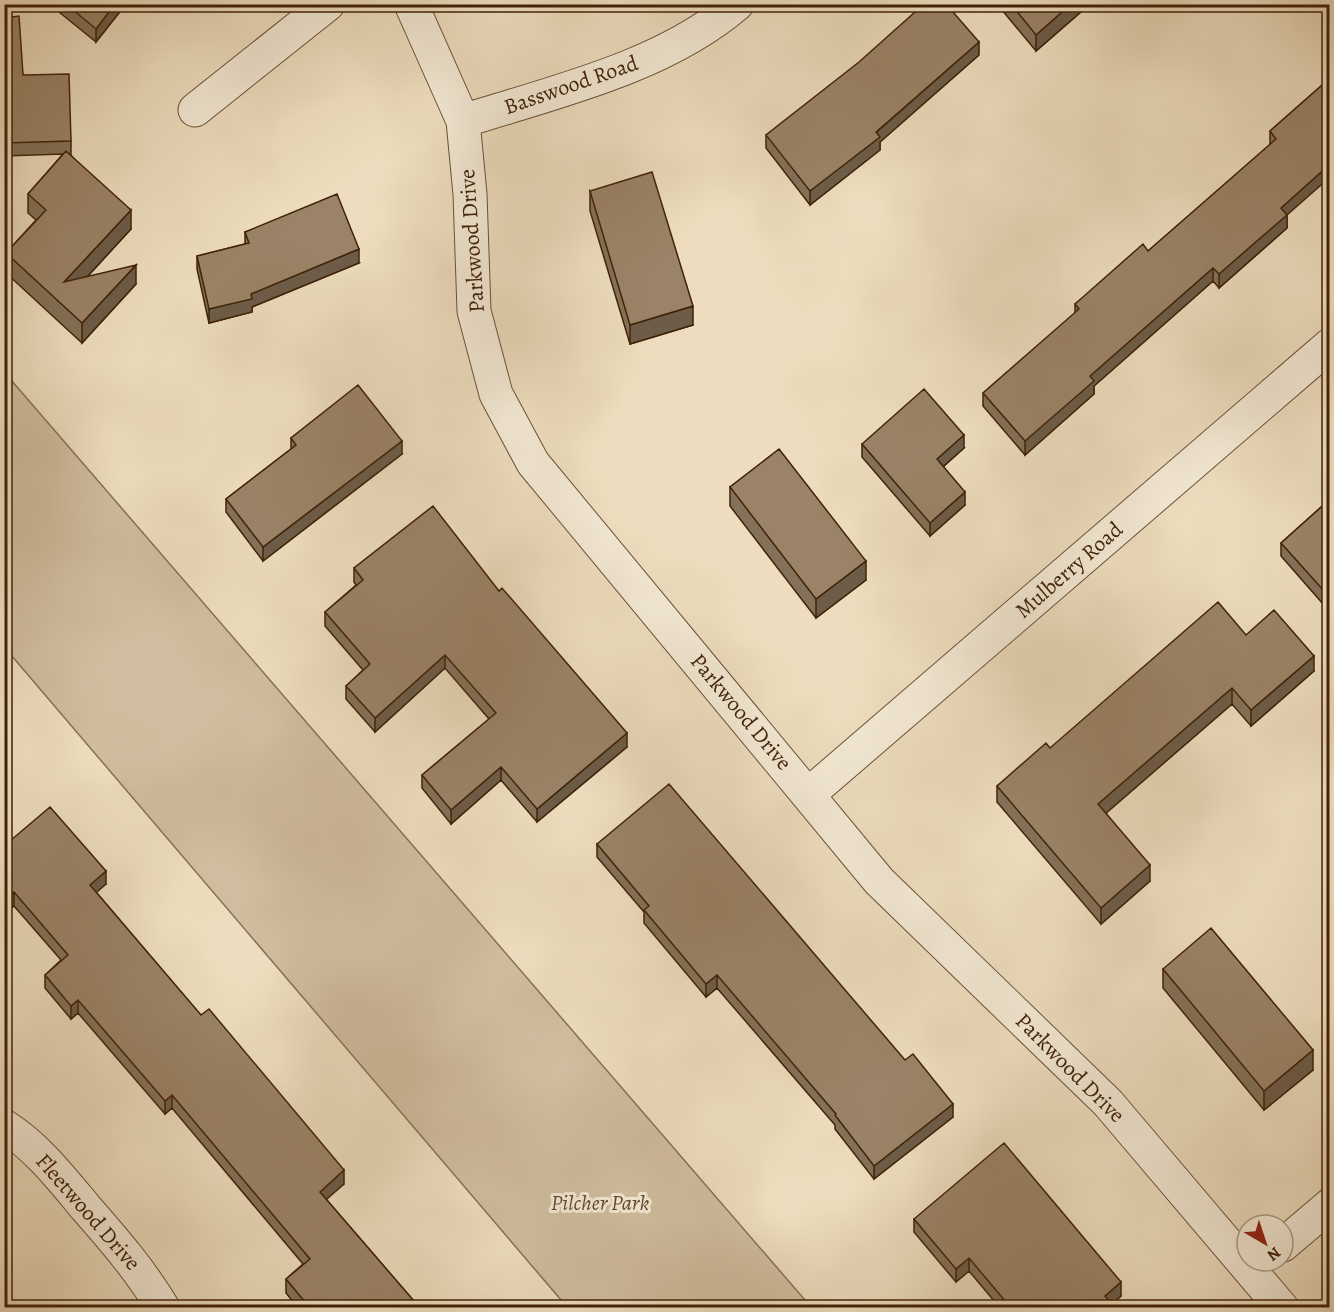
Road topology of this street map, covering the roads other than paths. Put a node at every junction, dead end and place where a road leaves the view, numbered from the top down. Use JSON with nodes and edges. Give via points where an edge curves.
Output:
{"nodes":[{"id":1,"x":328,"y":4,"type":"edge"},
{"id":2,"x":411,"y":4,"type":"edge"},
{"id":3,"x":736,"y":4,"type":"edge"},
{"id":4,"x":195,"y":110,"type":"dead end"},
{"id":5,"x":463,"y":121,"type":"junction"},
{"id":6,"x":1329,"y":345,"type":"edge"},
{"id":7,"x":809,"y":794,"type":"junction"},
{"id":8,"x":4,"y":1126,"type":"edge"},
{"id":9,"x":1329,"y":1205,"type":"edge"},
{"id":10,"x":1295,"y":1235,"type":"edge"},
{"id":11,"x":1235,"y":1240,"type":"edge"},
{"id":12,"x":1263,"y":1273,"type":"edge"},
{"id":13,"x":163,"y":1308,"type":"edge"},
{"id":14,"x":1282,"y":1308,"type":"edge"}],
"edges":[{"from":1,"to":4,"type":"street"},
{"from":2,"to":5,"type":"street","name":"Parkwood Drive"},
{"from":3,"to":5,"type":"street","name":"Basswood Road","via":[[720,19],[631,67]]},
{"from":5,"to":7,"type":"street","name":"Parkwood Drive","via":[[474,311],[496,394],[533,463]]},
{"from":6,"to":7,"type":"street","name":"Mulberry Road"},
{"from":7,"to":11,"type":"street","name":"Parkwood Drive","via":[[879,881],[1108,1103]]},
{"from":8,"to":13,"type":"street","name":"Fleetwood Drive","via":[[22,1137],[52,1168],[132,1261]]},
{"from":9,"to":10,"type":"street"},
{"from":12,"to":14,"type":"street","name":"Parkwood Drive"}]}
